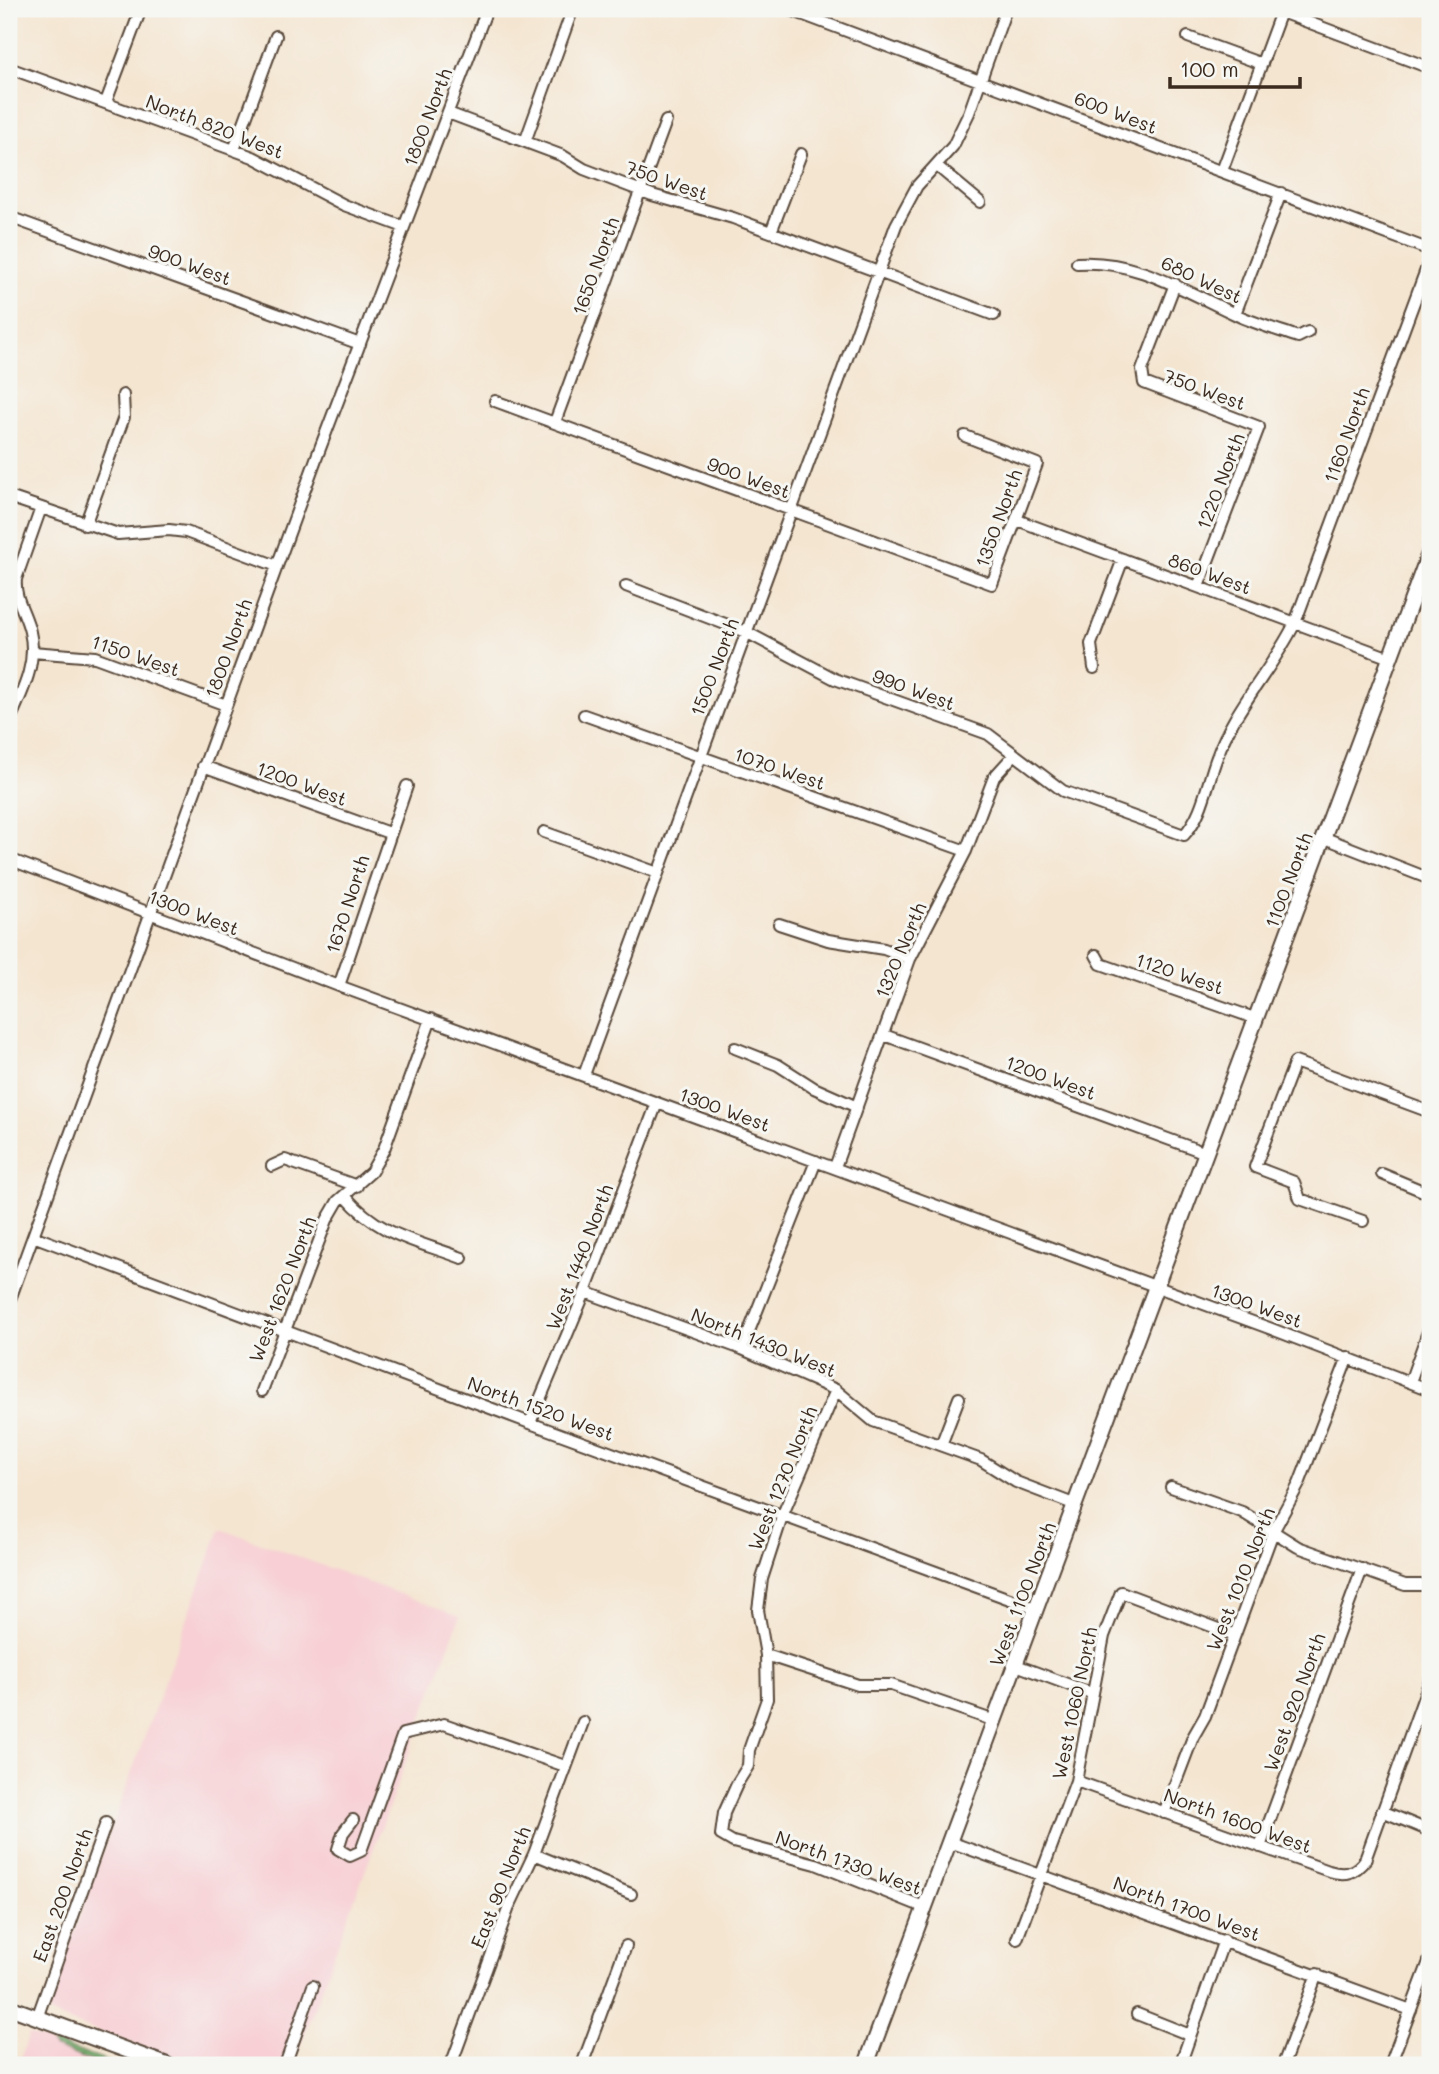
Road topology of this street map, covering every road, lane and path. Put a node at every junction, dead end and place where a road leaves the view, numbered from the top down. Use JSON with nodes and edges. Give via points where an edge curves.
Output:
{"nodes":[{"id":1,"x":141,"y":9,"type":"edge"},
{"id":2,"x":487,"y":9,"type":"edge"},
{"id":3,"x":788,"y":9,"type":"edge"},
{"id":4,"x":1006,"y":9,"type":"edge"},
{"id":5,"x":1282,"y":10,"type":"edge"},
{"id":6,"x":572,"y":11,"type":"dead end"},
{"id":7,"x":276,"y":36,"type":"dead end"},
{"id":8,"x":1188,"y":37,"type":"dead end"},
{"id":9,"x":1262,"y":64,"type":"junction"},
{"id":10,"x":9,"y":68,"type":"edge"},
{"id":11,"x":1430,"y":68,"type":"edge"},
{"id":12,"x":980,"y":79,"type":"junction"},
{"id":13,"x":106,"y":102,"type":"junction"},
{"id":14,"x":448,"y":113,"type":"junction"},
{"id":15,"x":666,"y":121,"type":"dead end"},
{"id":16,"x":525,"y":142,"type":"junction"},
{"id":17,"x":234,"y":150,"type":"junction"},
{"id":18,"x":802,"y":154,"type":"dead end"},
{"id":19,"x":937,"y":166,"type":"junction"},
{"id":20,"x":1222,"y":171,"type":"junction"},
{"id":21,"x":641,"y":191,"type":"junction"},
{"id":22,"x":1281,"y":193,"type":"junction"},
{"id":23,"x":981,"y":202,"type":"dead end"},
{"id":24,"x":9,"y":217,"type":"edge"},
{"id":25,"x":404,"y":227,"type":"junction"},
{"id":26,"x":771,"y":232,"type":"junction"},
{"id":27,"x":1430,"y":250,"type":"edge"},
{"id":28,"x":1430,"y":259,"type":"edge"},
{"id":29,"x":1077,"y":263,"type":"dead end"},
{"id":30,"x":879,"y":272,"type":"junction"},
{"id":31,"x":1175,"y":284,"type":"junction"},
{"id":32,"x":1235,"y":314,"type":"junction"},
{"id":33,"x":993,"y":315,"type":"dead end"},
{"id":34,"x":1308,"y":332,"type":"dead end"},
{"id":35,"x":360,"y":344,"type":"junction"},
{"id":36,"x":123,"y":395,"type":"dead end"},
{"id":37,"x":495,"y":401,"type":"dead end"},
{"id":38,"x":555,"y":422,"type":"junction"},
{"id":39,"x":1259,"y":427,"type":"joint"},
{"id":40,"x":965,"y":436,"type":"dead end"},
{"id":41,"x":9,"y":497,"type":"edge"},
{"id":42,"x":41,"y":508,"type":"junction"},
{"id":43,"x":790,"y":511,"type":"junction"},
{"id":44,"x":1017,"y":520,"type":"junction"},
{"id":45,"x":85,"y":525,"type":"junction"},
{"id":46,"x":1430,"y":551,"type":"edge"},
{"id":47,"x":1123,"y":559,"type":"junction"},
{"id":48,"x":277,"y":566,"type":"junction"},
{"id":49,"x":992,"y":584,"type":"joint"},
{"id":50,"x":626,"y":586,"type":"dead end"},
{"id":51,"x":1198,"y":587,"type":"junction"},
{"id":52,"x":1295,"y":623,"type":"junction"},
{"id":53,"x":746,"y":632,"type":"junction"},
{"id":54,"x":32,"y":652,"type":"junction"},
{"id":55,"x":1390,"y":658,"type":"junction"},
{"id":56,"x":1094,"y":668,"type":"dead end"},
{"id":57,"x":226,"y":705,"type":"junction"},
{"id":58,"x":584,"y":715,"type":"dead end"},
{"id":59,"x":9,"y":722,"type":"edge"},
{"id":60,"x":1014,"y":755,"type":"junction"},
{"id":61,"x":699,"y":758,"type":"junction"},
{"id":62,"x":203,"y":766,"type":"junction"},
{"id":63,"x":407,"y":786,"type":"dead end"},
{"id":64,"x":544,"y":832,"type":"dead end"},
{"id":65,"x":389,"y":834,"type":"junction"},
{"id":66,"x":1184,"y":835,"type":"joint"},
{"id":67,"x":1325,"y":838,"type":"junction"},
{"id":68,"x":966,"y":851,"type":"junction"},
{"id":69,"x":9,"y":859,"type":"edge"},
{"id":70,"x":658,"y":873,"type":"junction"},
{"id":71,"x":1430,"y":880,"type":"edge"},
{"id":72,"x":151,"y":914,"type":"junction"},
{"id":73,"x":779,"y":923,"type":"dead end"},
{"id":74,"x":1097,"y":955,"type":"dead end"},
{"id":75,"x":910,"y":960,"type":"junction"},
{"id":76,"x":339,"y":986,"type":"junction"},
{"id":77,"x":431,"y":1019,"type":"junction"},
{"id":78,"x":1257,"y":1019,"type":"junction"},
{"id":79,"x":884,"y":1035,"type":"junction"},
{"id":80,"x":735,"y":1048,"type":"dead end"},
{"id":81,"x":583,"y":1074,"type":"junction"},
{"id":82,"x":657,"y":1103,"type":"junction"},
{"id":83,"x":857,"y":1107,"type":"junction"},
{"id":84,"x":1430,"y":1112,"type":"edge"},
{"id":85,"x":1206,"y":1153,"type":"junction"},
{"id":86,"x":816,"y":1161,"type":"junction"},
{"id":87,"x":272,"y":1166,"type":"dead end"},
{"id":88,"x":835,"y":1167,"type":"junction"},
{"id":89,"x":1382,"y":1174,"type":"dead end"},
{"id":90,"x":357,"y":1186,"type":"junction"},
{"id":91,"x":1429,"y":1191,"type":"edge"},
{"id":92,"x":345,"y":1196,"type":"junction"},
{"id":93,"x":1363,"y":1221,"type":"dead end"},
{"id":94,"x":1181,"y":1222,"type":"joint"},
{"id":95,"x":33,"y":1236,"type":"junction"},
{"id":96,"x":462,"y":1258,"type":"dead end"},
{"id":97,"x":1156,"y":1287,"type":"junction"},
{"id":98,"x":585,"y":1292,"type":"junction"},
{"id":99,"x":9,"y":1302,"type":"edge"},
{"id":100,"x":1430,"y":1326,"type":"edge"},
{"id":101,"x":282,"y":1330,"type":"junction"},
{"id":102,"x":742,"y":1349,"type":"junction"},
{"id":103,"x":1348,"y":1357,"type":"junction"},
{"id":104,"x":1410,"y":1382,"type":"junction"},
{"id":105,"x":836,"y":1390,"type":"junction"},
{"id":106,"x":1430,"y":1390,"type":"edge"},
{"id":107,"x":262,"y":1391,"type":"dead end"},
{"id":108,"x":959,"y":1398,"type":"dead end"},
{"id":109,"x":530,"y":1423,"type":"junction"},
{"id":110,"x":941,"y":1445,"type":"junction"},
{"id":111,"x":1171,"y":1487,"type":"dead end"},
{"id":112,"x":1076,"y":1505,"type":"junction"},
{"id":113,"x":783,"y":1514,"type":"junction"},
{"id":114,"x":1273,"y":1532,"type":"junction"},
{"id":115,"x":1362,"y":1569,"type":"junction"},
{"id":116,"x":1430,"y":1585,"type":"edge"},
{"id":117,"x":1037,"y":1609,"type":"junction"},
{"id":118,"x":1235,"y":1635,"type":"junction"},
{"id":119,"x":766,"y":1655,"type":"junction"},
{"id":120,"x":1016,"y":1665,"type":"junction"},
{"id":121,"x":1430,"y":1680,"type":"edge"},
{"id":122,"x":1091,"y":1693,"type":"junction"},
{"id":123,"x":583,"y":1721,"type":"dead end"},
{"id":124,"x":995,"y":1721,"type":"junction"},
{"id":125,"x":565,"y":1766,"type":"junction"},
{"id":126,"x":1076,"y":1781,"type":"junction"},
{"id":127,"x":1382,"y":1811,"type":"junction"},
{"id":128,"x":1164,"y":1813,"type":"junction"},
{"id":129,"x":353,"y":1821,"type":"dead end"},
{"id":130,"x":106,"y":1823,"type":"dead end"},
{"id":131,"x":1430,"y":1830,"type":"edge"},
{"id":132,"x":721,"y":1835,"type":"joint"},
{"id":133,"x":950,"y":1842,"type":"junction"},
{"id":134,"x":1260,"y":1847,"type":"junction"},
{"id":135,"x":534,"y":1854,"type":"junction"},
{"id":136,"x":1042,"y":1874,"type":"junction"},
{"id":137,"x":631,"y":1894,"type":"dead end"},
{"id":138,"x":926,"y":1908,"type":"junction"},
{"id":139,"x":1017,"y":1939,"type":"dead end"},
{"id":140,"x":1224,"y":1940,"type":"junction"},
{"id":141,"x":626,"y":1946,"type":"dead end"},
{"id":142,"x":1430,"y":1959,"type":"edge"},
{"id":143,"x":1317,"y":1974,"type":"junction"},
{"id":144,"x":313,"y":1986,"type":"dead end"},
{"id":145,"x":9,"y":2007,"type":"edge"},
{"id":146,"x":1411,"y":2010,"type":"junction"},
{"id":147,"x":1137,"y":2014,"type":"dead end"},
{"id":148,"x":37,"y":2018,"type":"junction"},
{"id":149,"x":1190,"y":2035,"type":"junction"},
{"id":150,"x":167,"y":2065,"type":"edge"},
{"id":151,"x":285,"y":2065,"type":"edge"},
{"id":152,"x":451,"y":2065,"type":"edge"},
{"id":153,"x":582,"y":2065,"type":"edge"},
{"id":154,"x":866,"y":2065,"type":"edge"},
{"id":155,"x":1180,"y":2065,"type":"edge"},
{"id":156,"x":1283,"y":2065,"type":"edge"},
{"id":157,"x":1390,"y":2065,"type":"edge"}],
"edges":[{"from":1,"to":13,"type":"street"},
{"from":2,"to":14,"type":"street","name":"1800 North"},
{"from":3,"to":12,"type":"street","name":"600 West"},
{"from":4,"to":12,"type":"street","name":"1500 North"},
{"from":5,"to":9,"type":"street"},
{"from":5,"to":11,"type":"street"},
{"from":6,"to":16,"type":"street"},
{"from":7,"to":17,"type":"street"},
{"from":8,"to":9,"type":"street"},
{"from":9,"to":20,"type":"street"},
{"from":10,"to":13,"type":"street","name":"North 820 West"},
{"from":12,"to":19,"type":"street","name":"1500 North","via":[[953,145]]},
{"from":12,"to":20,"type":"street","name":"600 West"},
{"from":13,"to":17,"type":"street","name":"North 820 West"},
{"from":14,"to":16,"type":"street","name":"750 West"},
{"from":14,"to":25,"type":"street","name":"1800 North"},
{"from":15,"to":21,"type":"street","name":"1650 North"},
{"from":16,"to":21,"type":"street","name":"750 West"},
{"from":17,"to":25,"type":"street","name":"North 820 West","via":[[344,205]]},
{"from":18,"to":26,"type":"street"},
{"from":19,"to":23,"type":"street"},
{"from":19,"to":30,"type":"street","name":"1500 North","via":[[908,201]]},
{"from":20,"to":22,"type":"street","name":"600 West"},
{"from":21,"to":26,"type":"street","name":"750 West"},
{"from":21,"to":38,"type":"street","name":"1650 North"},
{"from":22,"to":27,"type":"street","name":"600 West"},
{"from":22,"to":32,"type":"street"},
{"from":24,"to":35,"type":"street","name":"900 West"},
{"from":25,"to":35,"type":"street","name":"1800 North"},
{"from":26,"to":30,"type":"street","name":"750 West"},
{"from":28,"to":52,"type":"street","name":"1160 North"},
{"from":29,"to":31,"type":"street","name":"680 West","via":[[1122,265]]},
{"from":30,"to":33,"type":"street","name":"750 West"},
{"from":30,"to":43,"type":"street","name":"1500 North"},
{"from":31,"to":32,"type":"street","name":"680 West"},
{"from":31,"to":39,"type":"street","name":"750 West","via":[[1142,370],[1143,380],[1149,388]]},
{"from":32,"to":34,"type":"street","name":"680 West","via":[[1298,337]]},
{"from":35,"to":48,"type":"street","name":"1800 North"},
{"from":36,"to":45,"type":"street","via":[[124,416]]},
{"from":37,"to":38,"type":"street","name":"900 West"},
{"from":38,"to":43,"type":"street","name":"900 West"},
{"from":39,"to":51,"type":"street","name":"1220 North"},
{"from":40,"to":44,"type":"street","name":"1350 North","via":[[1037,464]]},
{"from":41,"to":42,"type":"street"},
{"from":42,"to":45,"type":"street"},
{"from":42,"to":54,"type":"street","via":[[15,591],[31,634]]},
{"from":43,"to":49,"type":"street","name":"900 West"},
{"from":43,"to":53,"type":"street","name":"1500 North"},
{"from":44,"to":47,"type":"street","name":"860 West"},
{"from":44,"to":49,"type":"street","name":"1350 North"},
{"from":45,"to":48,"type":"street","via":[[118,534],[186,532]]},
{"from":46,"to":55,"type":"main road","name":"1100 North"},
{"from":47,"to":51,"type":"street","name":"860 West"},
{"from":47,"to":56,"type":"street","via":[[1091,645]]},
{"from":48,"to":57,"type":"street","name":"1800 North"},
{"from":50,"to":53,"type":"street","name":"990 West"},
{"from":51,"to":52,"type":"street","name":"860 West"},
{"from":52,"to":55,"type":"street","name":"860 West"},
{"from":52,"to":66,"type":"street","name":"1160 North","via":[[1234,720],[1194,825]]},
{"from":53,"to":60,"type":"street","name":"990 West","via":[[835,679],[988,734]]},
{"from":53,"to":61,"type":"street","name":"1500 North"},
{"from":54,"to":57,"type":"street","name":"1150 West","via":[[94,657]]},
{"from":54,"to":59,"type":"street","via":[[30,671]]},
{"from":55,"to":67,"type":"main road","name":"1100 North"},
{"from":57,"to":62,"type":"street","name":"1800 North"},
{"from":58,"to":61,"type":"street","name":"1070 West"},
{"from":60,"to":66,"type":"street","name":"990 West","via":[[1063,791]]},
{"from":60,"to":68,"type":"street","name":"1320 North","via":[[994,777]]},
{"from":61,"to":68,"type":"street","name":"1070 West"},
{"from":61,"to":70,"type":"street","name":"1500 North"},
{"from":62,"to":65,"type":"street","name":"1200 West"},
{"from":62,"to":72,"type":"street","name":"1800 North"},
{"from":63,"to":65,"type":"street","name":"1670 North"},
{"from":64,"to":70,"type":"street"},
{"from":65,"to":76,"type":"street","name":"1670 North"},
{"from":67,"to":71,"type":"street"},
{"from":67,"to":78,"type":"main road","name":"1100 North"},
{"from":68,"to":75,"type":"street","name":"1320 North"},
{"from":69,"to":72,"type":"street","name":"1300 West"},
{"from":70,"to":81,"type":"street","name":"1500 North"},
{"from":72,"to":76,"type":"street","name":"1300 West"},
{"from":72,"to":95,"type":"street","name":"1800 North"},
{"from":73,"to":75,"type":"street","via":[[828,940],[884,949]]},
{"from":74,"to":78,"type":"street","name":"1120 West","via":[[1101,964]]},
{"from":75,"to":79,"type":"street","name":"1320 North"},
{"from":76,"to":77,"type":"street","name":"1300 West"},
{"from":77,"to":81,"type":"street","name":"1300 West"},
{"from":77,"to":90,"type":"street","name":"West 1620 North","via":[[384,1149]]},
{"from":78,"to":85,"type":"main road","name":"1100 North"},
{"from":79,"to":83,"type":"street","name":"1320 North"},
{"from":79,"to":85,"type":"street","name":"1200 West"},
{"from":80,"to":83,"type":"street"},
{"from":81,"to":82,"type":"street","name":"1300 West"},
{"from":82,"to":86,"type":"street","name":"1300 West"},
{"from":82,"to":98,"type":"street","name":"West 1440 North"},
{"from":83,"to":88,"type":"street","name":"1320 North"},
{"from":84,"to":93,"type":"street","via":[[1295,1062],[1255,1167],[1294,1182],[1300,1199]]},
{"from":85,"to":94,"type":"main road","name":"1100 North"},
{"from":86,"to":88,"type":"street","name":"1300 West"},
{"from":86,"to":102,"type":"street"},
{"from":87,"to":90,"type":"street","via":[[285,1160]]},
{"from":88,"to":97,"type":"street","name":"1300 West"},
{"from":89,"to":91,"type":"street"},
{"from":90,"to":92,"type":"street","name":"West 1620 North"},
{"from":92,"to":96,"type":"street","via":[[380,1228]]},
{"from":92,"to":101,"type":"street","name":"West 1620 North","via":[[327,1220]]},
{"from":94,"to":97,"type":"main road","name":"West 1100 North"},
{"from":95,"to":99,"type":"street","name":"1800 North"},
{"from":95,"to":101,"type":"street","name":"North 1520 West"},
{"from":97,"to":103,"type":"street","name":"1300 West"},
{"from":97,"to":112,"type":"main road","name":"West 1100 North"},
{"from":98,"to":102,"type":"street","name":"North 1430 West"},
{"from":98,"to":109,"type":"street","name":"West 1440 North"},
{"from":100,"to":104,"type":"street"},
{"from":101,"to":107,"type":"street","name":"West 1620 North"},
{"from":101,"to":109,"type":"street","name":"North 1520 West"},
{"from":102,"to":105,"type":"street","name":"North 1430 West"},
{"from":103,"to":104,"type":"street","name":"1300 West"},
{"from":103,"to":114,"type":"street","name":"West 1010 North","via":[[1299,1484]]},
{"from":104,"to":106,"type":"street","name":"1300 West"},
{"from":105,"to":110,"type":"street","name":"North 1430 West","via":[[873,1421]]},
{"from":105,"to":113,"type":"street","name":"West 1270 North"},
{"from":108,"to":110,"type":"street"},
{"from":109,"to":113,"type":"street","name":"North 1520 West"},
{"from":110,"to":112,"type":"street","name":"North 1430 West"},
{"from":111,"to":114,"type":"street","via":[[1242,1511]]},
{"from":112,"to":117,"type":"main road","name":"West 1100 North"},
{"from":113,"to":117,"type":"street","name":"North 1520 West"},
{"from":113,"to":119,"type":"street","name":"West 1270 North","via":[[762,1579],[758,1611]]},
{"from":114,"to":115,"type":"street","via":[[1298,1547]]},
{"from":114,"to":118,"type":"street","name":"West 1010 North"},
{"from":115,"to":116,"type":"street","via":[[1405,1585]]},
{"from":115,"to":134,"type":"street","name":"West 920 North"},
{"from":117,"to":120,"type":"main road","name":"West 1100 North"},
{"from":118,"to":122,"type":"street","name":"West 1060 North","via":[[1121,1592],[1104,1636]]},
{"from":118,"to":128,"type":"street","name":"West 1010 North"},
{"from":119,"to":124,"type":"street","via":[[858,1685],[891,1685]]},
{"from":119,"to":132,"type":"street","name":"West 1270 North","via":[[767,1699],[748,1766],[724,1814]]},
{"from":120,"to":122,"type":"street"},
{"from":120,"to":124,"type":"main road","name":"West 1100 North"},
{"from":121,"to":127,"type":"street"},
{"from":122,"to":126,"type":"street","name":"West 1060 North"},
{"from":123,"to":125,"type":"street","name":"East 90 North"},
{"from":124,"to":133,"type":"main road","name":"West 1100 North"},
{"from":125,"to":129,"type":"street","via":[[444,1724],[403,1734],[361,1851],[350,1856],[338,1849]]},
{"from":125,"to":135,"type":"street","name":"East 90 North"},
{"from":126,"to":128,"type":"street","name":"North 1600 West"},
{"from":126,"to":136,"type":"street","name":"West 1060 North"},
{"from":127,"to":131,"type":"street"},
{"from":127,"to":134,"type":"street","name":"North 1600 West","via":[[1365,1860],[1347,1873]]},
{"from":128,"to":134,"type":"street","name":"North 1600 West"},
{"from":130,"to":148,"type":"street","name":"East 200 North"},
{"from":132,"to":138,"type":"street","name":"North 1730 West","via":[[816,1864]]},
{"from":133,"to":136,"type":"street","name":"North 1700 West"},
{"from":133,"to":138,"type":"main road","name":"West 1100 North"},
{"from":135,"to":137,"type":"street"},
{"from":135,"to":152,"type":"street","name":"East 90 North","via":[[509,1907]]},
{"from":136,"to":139,"type":"street","name":"West 1060 North"},
{"from":136,"to":140,"type":"street","name":"North 1700 West"},
{"from":138,"to":154,"type":"main road","name":"West 1100 North"},
{"from":140,"to":143,"type":"street","name":"North 1700 West"},
{"from":140,"to":149,"type":"street"},
{"from":141,"to":153,"type":"street"},
{"from":142,"to":146,"type":"street"},
{"from":143,"to":146,"type":"street","name":"North 1700 West"},
{"from":143,"to":156,"type":"street"},
{"from":144,"to":151,"type":"street"},
{"from":145,"to":148,"type":"main road"},
{"from":146,"to":157,"type":"street"},
{"from":147,"to":149,"type":"street"},
{"from":148,"to":150,"type":"main road"},
{"from":149,"to":155,"type":"street"}]}
